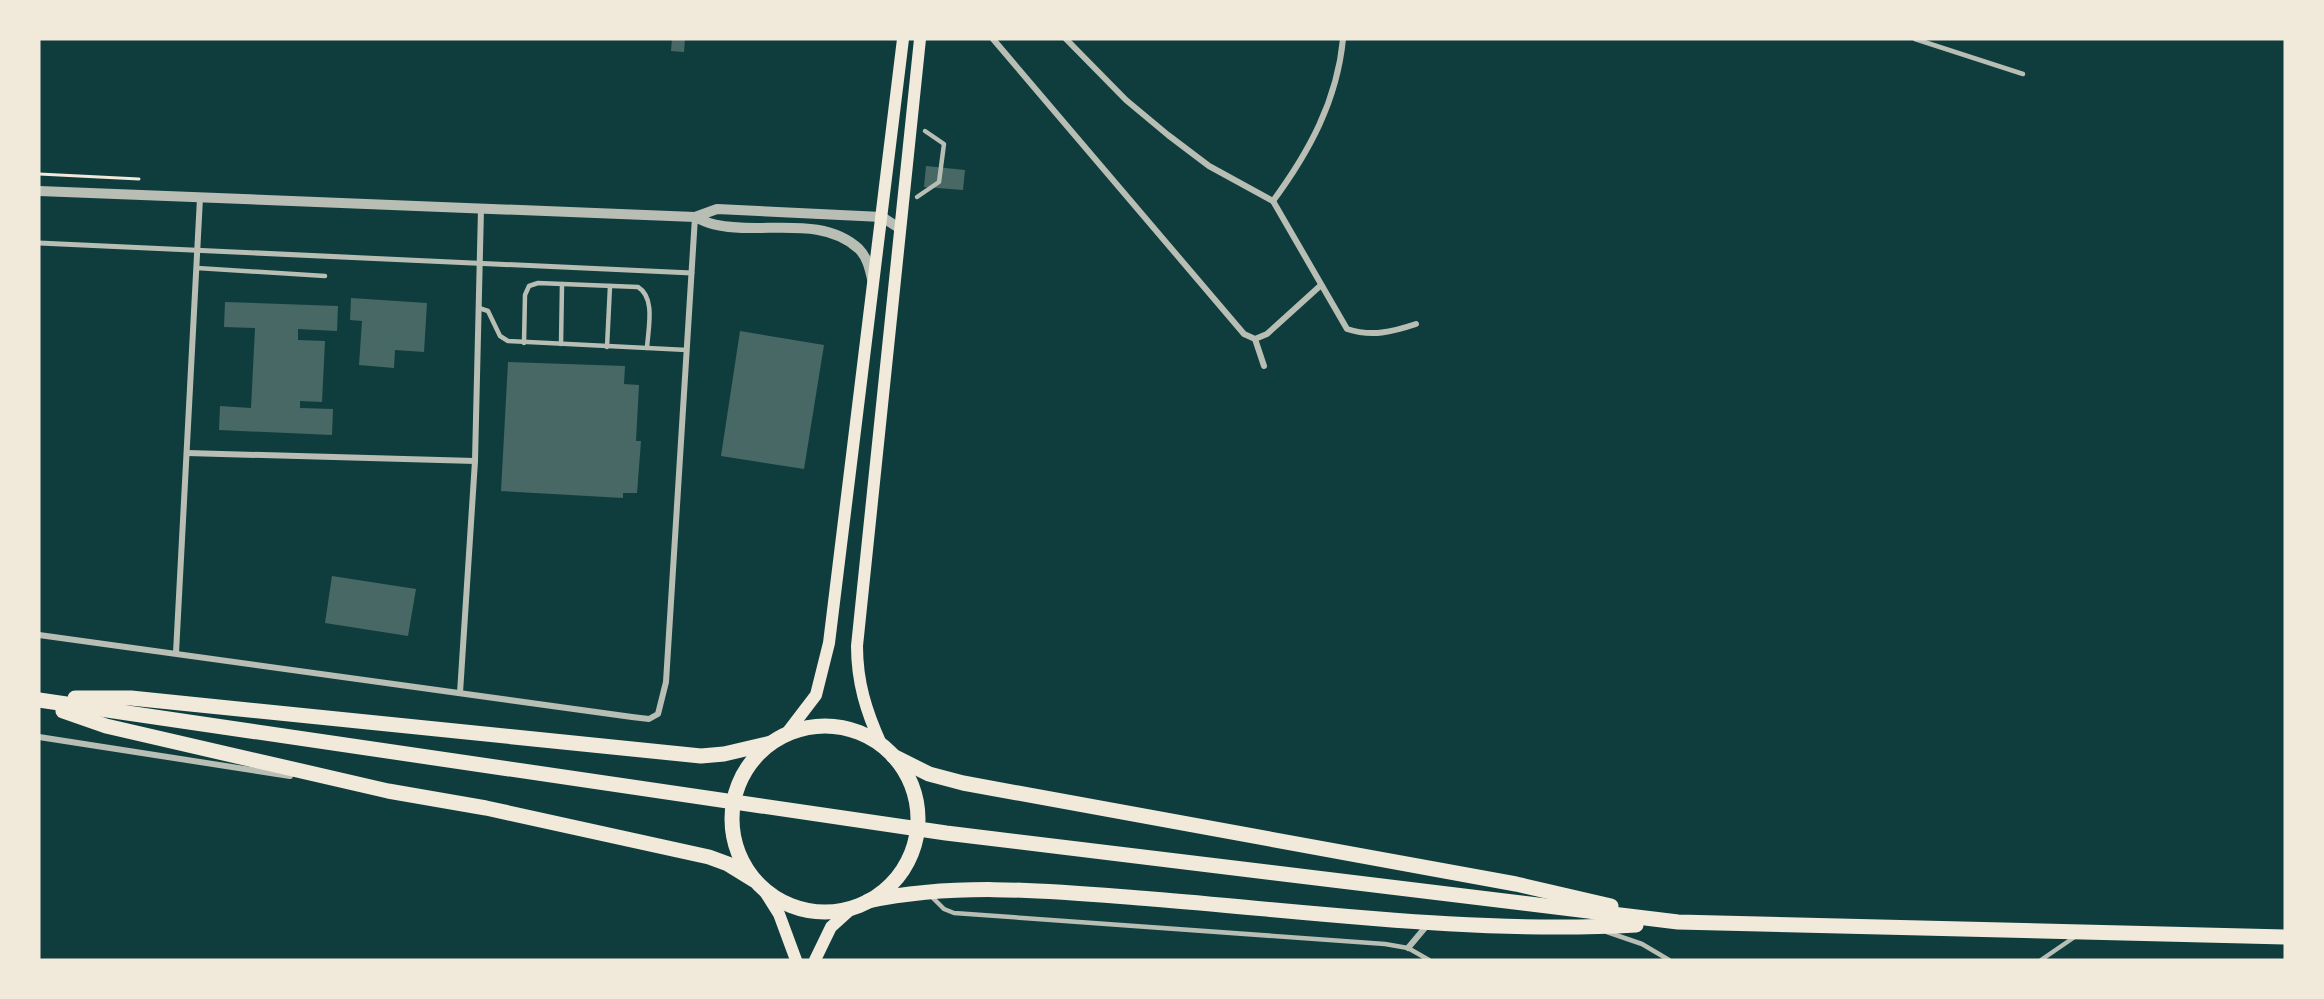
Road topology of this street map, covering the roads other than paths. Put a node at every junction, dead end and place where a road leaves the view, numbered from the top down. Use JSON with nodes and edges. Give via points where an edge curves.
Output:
{"nodes":[{"id":1,"x":903,"y":39,"type":"edge"},
{"id":2,"x":921,"y":39,"type":"edge"},
{"id":3,"x":993,"y":39,"type":"edge"},
{"id":4,"x":1066,"y":39,"type":"edge"},
{"id":5,"x":1343,"y":39,"type":"edge"},
{"id":6,"x":1916,"y":39,"type":"edge"},
{"id":7,"x":2023,"y":74,"type":"dead end"},
{"id":8,"x":925,"y":131,"type":"dead end"},
{"id":9,"x":39,"y":191,"type":"edge"},
{"id":10,"x":916,"y":196,"type":"dead end"},
{"id":11,"x":200,"y":198,"type":"junction"},
{"id":12,"x":1273,"y":201,"type":"junction"},
{"id":13,"x":481,"y":209,"type":"junction"},
{"id":14,"x":695,"y":217,"type":"junction"},
{"id":15,"x":882,"y":218,"type":"junction"},
{"id":16,"x":899,"y":228,"type":"junction"},
{"id":17,"x":39,"y":243,"type":"edge"},
{"id":18,"x":198,"y":250,"type":"junction"},
{"id":19,"x":481,"y":265,"type":"junction"},
{"id":20,"x":197,"y":268,"type":"junction"},
{"id":21,"x":692,"y":273,"type":"junction"},
{"id":22,"x":325,"y":276,"type":"dead end"},
{"id":23,"x":873,"y":282,"type":"junction"},
{"id":24,"x":562,"y":284,"type":"junction"},
{"id":25,"x":610,"y":286,"type":"junction"},
{"id":26,"x":1320,"y":286,"type":"junction"},
{"id":27,"x":479,"y":308,"type":"junction"},
{"id":28,"x":1416,"y":324,"type":"dead end"},
{"id":29,"x":1255,"y":339,"type":"junction"},
{"id":30,"x":524,"y":343,"type":"junction"},
{"id":31,"x":561,"y":344,"type":"junction"},
{"id":32,"x":607,"y":347,"type":"junction"},
{"id":33,"x":647,"y":348,"type":"junction"},
{"id":34,"x":687,"y":350,"type":"junction"},
{"id":35,"x":1264,"y":366,"type":"dead end"},
{"id":36,"x":187,"y":453,"type":"junction"},
{"id":37,"x":475,"y":461,"type":"junction"},
{"id":38,"x":39,"y":635,"type":"edge"},
{"id":39,"x":176,"y":653,"type":"junction"},
{"id":40,"x":460,"y":693,"type":"junction"},
{"id":41,"x":39,"y":700,"type":"edge"},
{"id":42,"x":788,"y":733,"type":"junction"},
{"id":43,"x":39,"y":737,"type":"edge"},
{"id":44,"x":771,"y":743,"type":"junction"},
{"id":45,"x":881,"y":744,"type":"junction"},
{"id":46,"x":893,"y":756,"type":"junction"},
{"id":47,"x":388,"y":790,"type":"junction"},
{"id":48,"x":758,"y":884,"type":"junction"},
{"id":49,"x":928,"y":892,"type":"junction"},
{"id":50,"x":868,"y":901,"type":"junction"},
{"id":51,"x":852,"y":908,"type":"junction"},
{"id":52,"x":1431,"y":921,"type":"junction"},
{"id":53,"x":1678,"y":922,"type":"junction"},
{"id":54,"x":1584,"y":927,"type":"junction"},
{"id":55,"x":2081,"y":933,"type":"junction"},
{"id":56,"x":2285,"y":937,"type":"edge"},
{"id":57,"x":1408,"y":948,"type":"junction"},
{"id":58,"x":795,"y":960,"type":"edge"},
{"id":59,"x":815,"y":960,"type":"edge"},
{"id":60,"x":1429,"y":960,"type":"edge"},
{"id":61,"x":1670,"y":960,"type":"edge"},
{"id":62,"x":2041,"y":960,"type":"edge"}],
"edges":[{"from":1,"to":15,"type":"main road"},
{"from":2,"to":16,"type":"main road"},
{"from":3,"to":29,"type":"street","via":[[1207,292],[1244,334]]},
{"from":4,"to":12,"type":"street","via":[[1126,100],[1168,135],[1209,166]]},
{"from":5,"to":12,"type":"street","via":[[1320,128]]},
{"from":6,"to":7,"type":"lane"},
{"from":8,"to":10,"type":"lane","via":[[944,144],[939,182]]},
{"from":9,"to":11,"type":"street"},
{"from":11,"to":13,"type":"street"},
{"from":11,"to":18,"type":"street"},
{"from":12,"to":26,"type":"street"},
{"from":13,"to":14,"type":"street"},
{"from":13,"to":19,"type":"street"},
{"from":14,"to":15,"type":"street","via":[[717,209]]},
{"from":14,"to":21,"type":"street"},
{"from":14,"to":23,"type":"street","via":[[717,225],[837,235],[866,258]]},
{"from":15,"to":16,"type":"street"},
{"from":15,"to":23,"type":"main road"},
{"from":16,"to":45,"type":"main road","via":[[857,646],[862,699]]},
{"from":17,"to":18,"type":"street"},
{"from":18,"to":19,"type":"street"},
{"from":18,"to":20,"type":"street"},
{"from":19,"to":21,"type":"street"},
{"from":19,"to":27,"type":"street"},
{"from":20,"to":22,"type":"lane"},
{"from":20,"to":36,"type":"street"},
{"from":21,"to":34,"type":"street"},
{"from":23,"to":42,"type":"main road","via":[[829,643],[816,695]]},
{"from":24,"to":25,"type":"lane"},
{"from":24,"to":30,"type":"lane","via":[[529,286],[525,295]]},
{"from":24,"to":31,"type":"lane"},
{"from":25,"to":32,"type":"lane"},
{"from":25,"to":33,"type":"lane","via":[[645,292],[649,299]]},
{"from":26,"to":28,"type":"street","via":[[1347,329],[1362,334],[1388,333]]},
{"from":26,"to":29,"type":"street","via":[[1267,334]]},
{"from":27,"to":30,"type":"lane","via":[[488,311],[500,336]]},
{"from":27,"to":37,"type":"street"},
{"from":29,"to":35,"type":"street"},
{"from":30,"to":31,"type":"lane"},
{"from":31,"to":32,"type":"lane"},
{"from":32,"to":33,"type":"lane"},
{"from":33,"to":34,"type":"lane"},
{"from":34,"to":40,"type":"street","via":[[666,682],[658,714],[649,719]]},
{"from":36,"to":37,"type":"street"},
{"from":36,"to":39,"type":"street"},
{"from":37,"to":40,"type":"street"},
{"from":38,"to":39,"type":"street"},
{"from":39,"to":40,"type":"street"},
{"from":41,"to":44,"type":"main road","via":[[131,698],[701,756]]},
{"from":41,"to":47,"type":"main road","via":[[106,726]]},
{"from":41,"to":53,"type":"main road","via":[[946,832]]},
{"from":42,"to":44,"type":"main road"},
{"from":42,"to":45,"type":"main road","via":[[811,726],[835,726],[859,732]]},
{"from":43,"to":47,"type":"street"},
{"from":44,"to":48,"type":"main road","via":[[742,776],[733,808],[734,841]]},
{"from":45,"to":46,"type":"main road"},
{"from":46,"to":50,"type":"main road","via":[[913,788],[918,825],[902,869],[884,891]]},
{"from":46,"to":53,"type":"main road","via":[[929,774],[963,783],[1516,884]]},
{"from":47,"to":48,"type":"main road","via":[[709,857],[728,864]]},
{"from":48,"to":51,"type":"main road","via":[[794,907],[813,911]]},
{"from":48,"to":58,"type":"main road","via":[[779,914]]},
{"from":49,"to":50,"type":"main road"},
{"from":49,"to":52,"type":"main road","via":[[1016,889]]},
{"from":49,"to":57,"type":"lane","via":[[944,909],[964,914]]},
{"from":50,"to":51,"type":"main road"},
{"from":51,"to":59,"type":"main road","via":[[831,927]]},
{"from":52,"to":54,"type":"main road"},
{"from":52,"to":57,"type":"street"},
{"from":53,"to":54,"type":"main road"},
{"from":53,"to":55,"type":"main road"},
{"from":54,"to":61,"type":"lane","via":[[1618,934]]},
{"from":55,"to":56,"type":"main road"},
{"from":55,"to":62,"type":"lane"},
{"from":57,"to":60,"type":"lane"}]}
